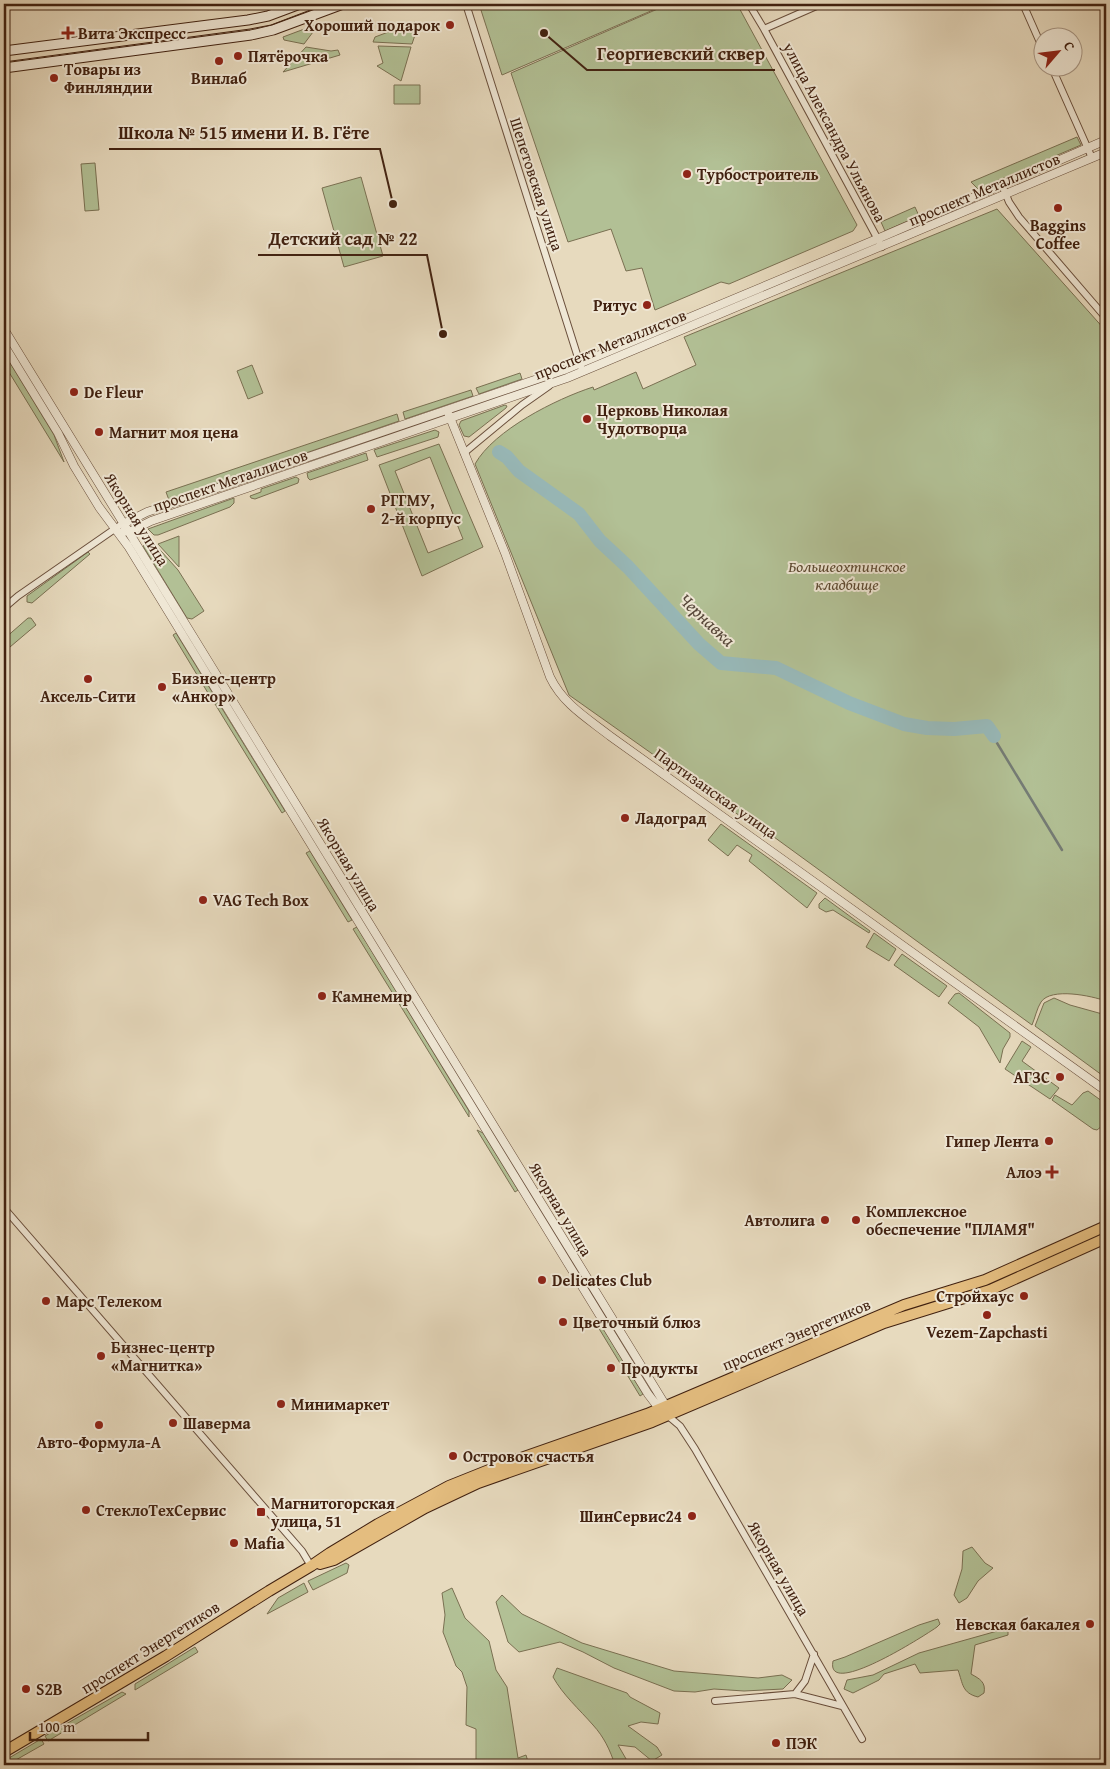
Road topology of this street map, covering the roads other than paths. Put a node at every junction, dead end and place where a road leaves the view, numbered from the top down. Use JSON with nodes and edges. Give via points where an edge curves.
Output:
{"nodes":[{"id":1,"x":300,"y":4,"type":"edge"},
{"id":2,"x":343,"y":4,"type":"edge"},
{"id":3,"x":466,"y":4,"type":"edge"},
{"id":4,"x":749,"y":4,"type":"edge"},
{"id":5,"x":821,"y":4,"type":"edge"},
{"id":6,"x":1023,"y":4,"type":"edge"},
{"id":7,"x":1033,"y":28,"type":"edge"},
{"id":8,"x":764,"y":29,"type":"junction"},
{"id":9,"x":4,"y":51,"type":"edge"},
{"id":10,"x":4,"y":68,"type":"edge"},
{"id":11,"x":1056,"y":78,"type":"edge"},
{"id":12,"x":1106,"y":140,"type":"edge"},
{"id":13,"x":1087,"y":148,"type":"junction"},
{"id":14,"x":1106,"y":152,"type":"edge"},
{"id":15,"x":1092,"y":158,"type":"junction"},
{"id":16,"x":1002,"y":185,"type":"junction"},
{"id":17,"x":1006,"y":194,"type":"junction"},
{"id":18,"x":877,"y":239,"type":"junction"},
{"id":19,"x":882,"y":247,"type":"junction"},
{"id":20,"x":1106,"y":318,"type":"edge"},
{"id":21,"x":4,"y":328,"type":"edge"},
{"id":22,"x":4,"y":345,"type":"edge"},
{"id":23,"x":582,"y":368,"type":"junction"},
{"id":24,"x":552,"y":384,"type":"junction"},
{"id":25,"x":447,"y":410,"type":"junction"},
{"id":26,"x":450,"y":419,"type":"junction"},
{"id":27,"x":464,"y":453,"type":"junction"},
{"id":28,"x":123,"y":524,"type":"junction"},
{"id":29,"x":114,"y":529,"type":"junction"},
{"id":30,"x":129,"y":532,"type":"junction"},
{"id":31,"x":4,"y":608,"type":"edge"},
{"id":32,"x":1106,"y":1091,"type":"edge"},
{"id":33,"x":4,"y":1208,"type":"edge"},
{"id":34,"x":1106,"y":1226,"type":"edge"},
{"id":35,"x":1106,"y":1238,"type":"edge"},
{"id":36,"x":664,"y":1410,"type":"junction"},
{"id":37,"x":311,"y":1566,"type":"junction"},
{"id":38,"x":814,"y":1654,"type":"junction"},
{"id":39,"x":795,"y":1694,"type":"junction"},
{"id":40,"x":715,"y":1701,"type":"dead end"},
{"id":41,"x":842,"y":1706,"type":"junction"},
{"id":42,"x":862,"y":1739,"type":"dead end"},
{"id":43,"x":4,"y":1752,"type":"edge"}],
"edges":[{"from":1,"to":9,"type":"main road","via":[[248,20]]},
{"from":2,"to":10,"type":"main road","via":[[273,30],[250,35]]},
{"from":3,"to":23,"type":"street","name":"Шепетовская улица"},
{"from":4,"to":8,"type":"street","name":"улица Александра Ульянова"},
{"from":5,"to":8,"type":"street"},
{"from":6,"to":7,"type":"street"},
{"from":8,"to":18,"type":"street","name":"улица Александра Ульянова"},
{"from":11,"to":13,"type":"street"},
{"from":12,"to":13,"type":"street","name":"проспект Металлистов"},
{"from":13,"to":15,"type":"street"},
{"from":13,"to":16,"type":"street","name":"проспект Металлистов"},
{"from":14,"to":15,"type":"street","name":"проспект Металлистов"},
{"from":15,"to":17,"type":"street","name":"проспект Металлистов"},
{"from":16,"to":17,"type":"street"},
{"from":16,"to":18,"type":"street","name":"проспект Металлистов"},
{"from":17,"to":19,"type":"street","name":"проспект Металлистов"},
{"from":17,"to":20,"type":"street","via":[[1019,217]]},
{"from":18,"to":19,"type":"street","name":"улица Александра Ульянова"},
{"from":18,"to":23,"type":"street","name":"проспект Металлистов"},
{"from":19,"to":23,"type":"street","name":"проспект Металлистов"},
{"from":21,"to":28,"type":"street","name":"Якорная улица"},
{"from":22,"to":29,"type":"street","name":"Якорная улица"},
{"from":23,"to":24,"type":"street","name":"проспект Металлистов"},
{"from":23,"to":25,"type":"street","name":"проспект Металлистов"},
{"from":24,"to":26,"type":"street","name":"проспект Металлистов"},
{"from":24,"to":27,"type":"street"},
{"from":25,"to":26,"type":"street","name":"Партизанская улица"},
{"from":25,"to":28,"type":"street","name":"проспект Металлистов","via":[[147,512]]},
{"from":26,"to":27,"type":"street","name":"Партизанская улица"},
{"from":26,"to":30,"type":"street","name":"проспект Металлистов","via":[[151,521]]},
{"from":27,"to":32,"type":"street","name":"Партизанская улица","via":[[546,669],[565,700],[610,736]]},
{"from":28,"to":29,"type":"street"},
{"from":28,"to":30,"type":"street","name":"Якорная улица"},
{"from":29,"to":30,"type":"street"},
{"from":29,"to":31,"type":"street"},
{"from":29,"to":36,"type":"street","name":"Якорная улица","via":[[128,546]]},
{"from":30,"to":36,"type":"street","name":"Якорная улица"},
{"from":33,"to":37,"type":"street","via":[[302,1551]]},
{"from":34,"to":36,"type":"main road","name":"проспект Энергетиков","via":[[985,1280],[904,1305]]},
{"from":35,"to":36,"type":"main road","name":"проспект Энергетиков","via":[[990,1290],[884,1322]]},
{"from":36,"to":37,"type":"main road","name":"проспект Энергетиков","via":[[652,1422],[478,1483],[425,1508],[334,1560]]},
{"from":36,"to":38,"type":"street","name":"Якорная улица","via":[[680,1426],[695,1449]]},
{"from":37,"to":43,"type":"main road","name":"проспект Энергетиков"},
{"from":38,"to":39,"type":"street","via":[[805,1682]]},
{"from":38,"to":41,"type":"street","name":"Якорная улица"},
{"from":39,"to":40,"type":"street"},
{"from":39,"to":41,"type":"street"},
{"from":41,"to":42,"type":"street","name":"Якорная улица"}]}
